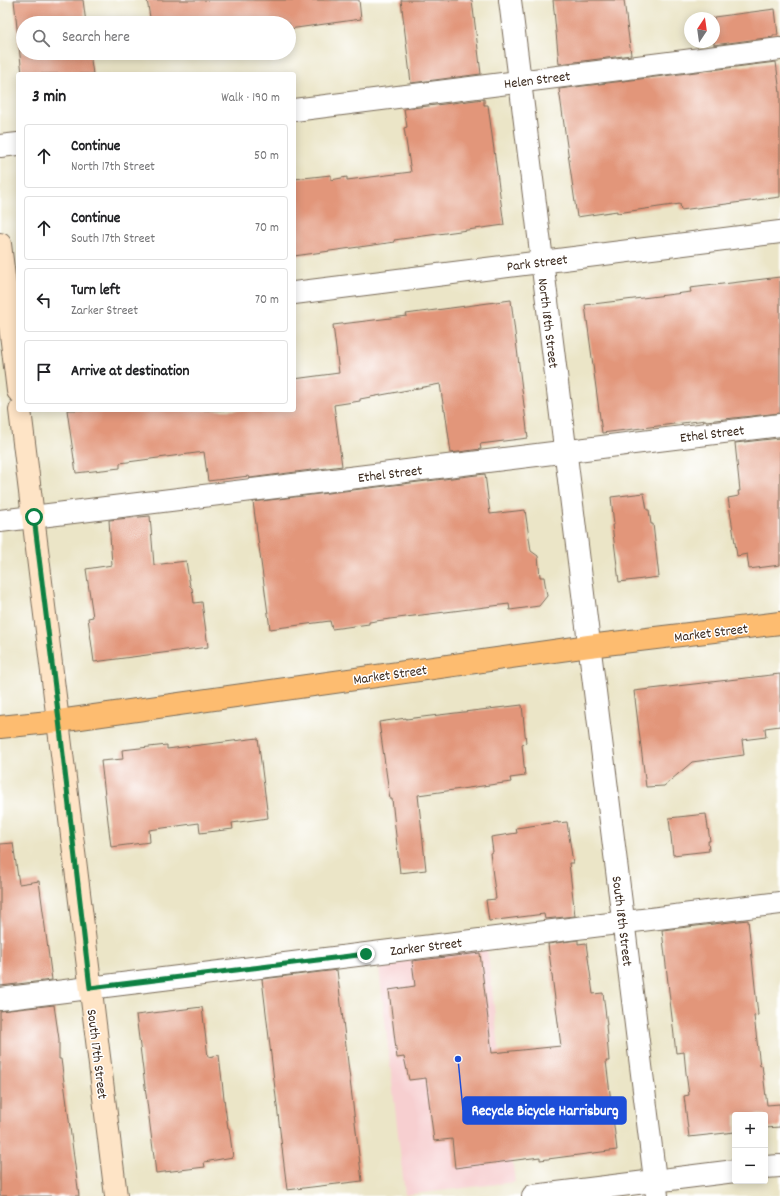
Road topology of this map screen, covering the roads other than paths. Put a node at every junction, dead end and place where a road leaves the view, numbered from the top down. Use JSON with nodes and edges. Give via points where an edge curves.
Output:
{"nodes":[{"id":1,"x":510,"y":0,"type":"edge"},
{"id":2,"x":780,"y":49,"type":"edge"},
{"id":3,"x":520,"y":81,"type":"junction"},
{"id":4,"x":296,"y":110,"type":"edge"},
{"id":5,"x":16,"y":144,"type":"edge"},
{"id":6,"x":0,"y":146,"type":"edge"},
{"id":7,"x":780,"y":232,"type":"edge"},
{"id":8,"x":0,"y":244,"type":"edge"},
{"id":9,"x":542,"y":262,"type":"junction"},
{"id":10,"x":296,"y":293,"type":"edge"},
{"id":11,"x":9,"y":329,"type":"edge"},
{"id":12,"x":16,"y":377,"type":"edge"},
{"id":13,"x":20,"y":412,"type":"edge"},
{"id":14,"x":780,"y":425,"type":"edge"},
{"id":15,"x":565,"y":451,"type":"junction"},
{"id":16,"x":34,"y":517,"type":"junction"},
{"id":17,"x":0,"y":521,"type":"edge"},
{"id":18,"x":780,"y":623,"type":"edge"},
{"id":19,"x":589,"y":646,"type":"junction"},
{"id":20,"x":59,"y":720,"type":"junction"},
{"id":21,"x":0,"y":727,"type":"edge"},
{"id":22,"x":780,"y":903,"type":"edge"},
{"id":23,"x":623,"y":922,"type":"junction"},
{"id":24,"x":90,"y":988,"type":"junction"},
{"id":25,"x":0,"y":999,"type":"edge"},
{"id":26,"x":780,"y":1166,"type":"edge"},
{"id":27,"x":768,"y":1167,"type":"edge"},
{"id":28,"x":732,"y":1172,"type":"edge"},
{"id":29,"x":656,"y":1188,"type":"edge"},
{"id":30,"x":116,"y":1196,"type":"edge"},
{"id":31,"x":533,"y":1196,"type":"edge"}],
"edges":[{"from":1,"to":3,"type":"street","name":"North 18th Street"},
{"from":2,"to":3,"type":"street","name":"Helen Street"},
{"from":3,"to":4,"type":"street","name":"Helen Street"},
{"from":3,"to":9,"type":"street","name":"North 18th Street"},
{"from":5,"to":6,"type":"street"},
{"from":7,"to":9,"type":"street","name":"Park Street"},
{"from":8,"to":11,"type":"main road"},
{"from":9,"to":10,"type":"street","name":"Park Street"},
{"from":9,"to":15,"type":"street","name":"North 18th Street"},
{"from":11,"to":12,"type":"main road"},
{"from":13,"to":16,"type":"main road","name":"South 17th Street"},
{"from":14,"to":15,"type":"street","name":"Ethel Street"},
{"from":15,"to":16,"type":"street","name":"Ethel Street"},
{"from":15,"to":19,"type":"street","name":"North 18th Street"},
{"from":16,"to":17,"type":"street","name":"Ethel Street"},
{"from":16,"to":20,"type":"main road","name":"South 17th Street"},
{"from":18,"to":19,"type":"main road","name":"Market Street"},
{"from":19,"to":20,"type":"main road","name":"Market Street"},
{"from":19,"to":23,"type":"street","name":"South 18th Street"},
{"from":20,"to":21,"type":"main road","name":"Market Street"},
{"from":20,"to":24,"type":"main road","name":"South 17th Street"},
{"from":22,"to":23,"type":"street","name":"Zarker Street"},
{"from":23,"to":24,"type":"street","name":"Zarker Street"},
{"from":23,"to":29,"type":"street","name":"South 18th Street"},
{"from":24,"to":25,"type":"street","name":"Zarker Street"},
{"from":24,"to":30,"type":"main road","name":"South 17th Street"},
{"from":26,"to":27,"type":"street"},
{"from":28,"to":29,"type":"street"},
{"from":29,"to":31,"type":"street"}]}
